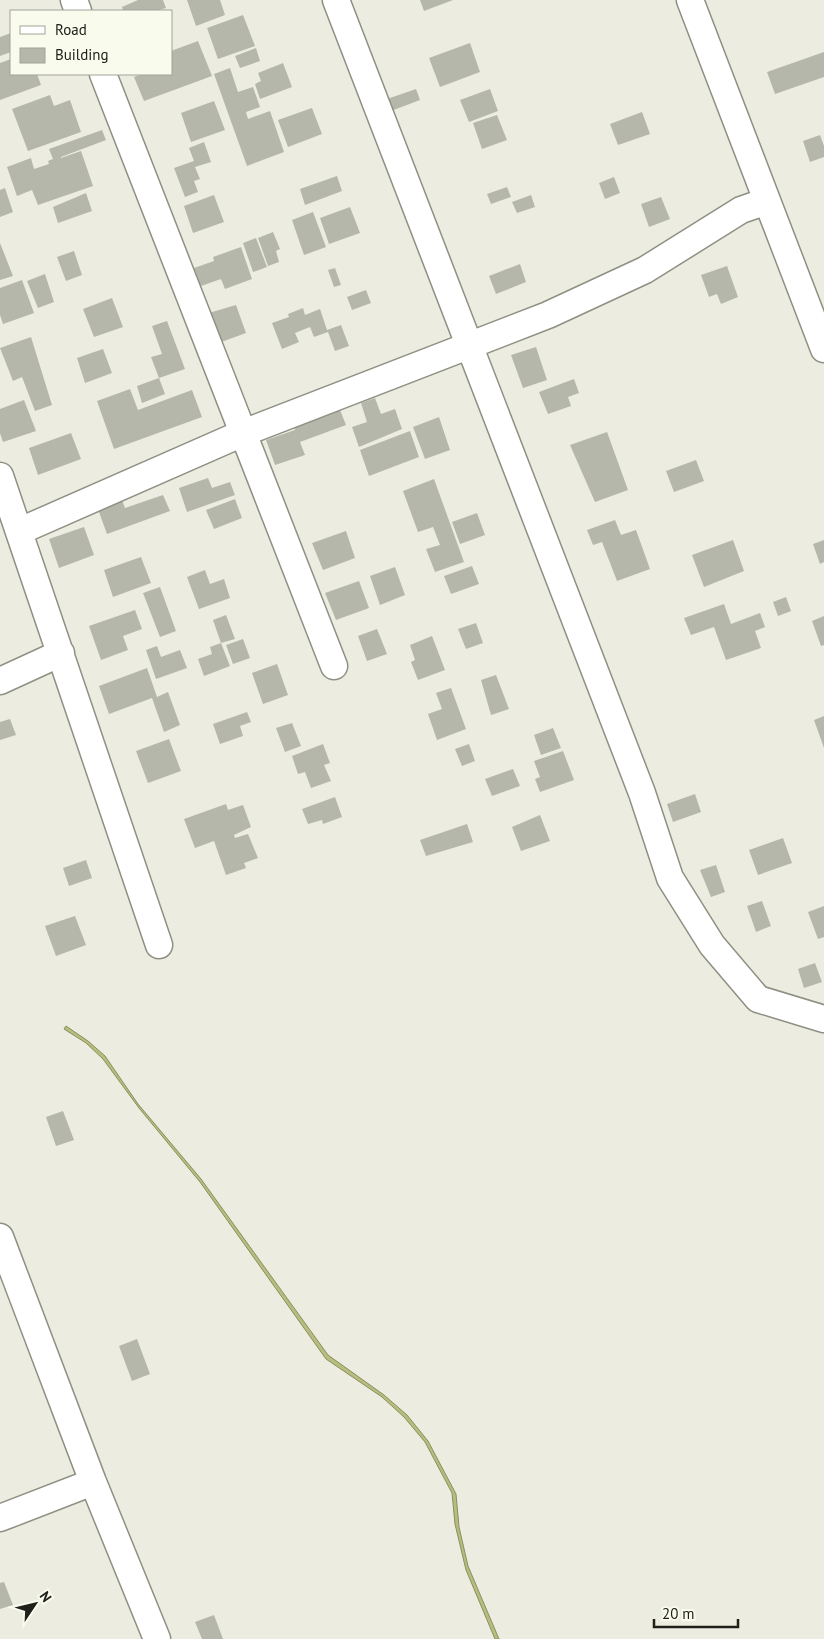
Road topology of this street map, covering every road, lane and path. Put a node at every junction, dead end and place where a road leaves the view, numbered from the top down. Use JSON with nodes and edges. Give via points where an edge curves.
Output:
{"nodes":[{"id":1,"x":336,"y":0,"type":"edge"},
{"id":2,"x":690,"y":0,"type":"edge"},
{"id":3,"x":103,"y":75,"type":"edge"},
{"id":4,"x":767,"y":201,"type":"junction"},
{"id":5,"x":469,"y":344,"type":"junction"},
{"id":6,"x":824,"y":349,"type":"edge"},
{"id":7,"x":243,"y":433,"type":"junction"},
{"id":8,"x":0,"y":476,"type":"edge"},
{"id":9,"x":20,"y":531,"type":"junction"},
{"id":10,"x":61,"y":653,"type":"junction"},
{"id":11,"x":334,"y":666,"type":"dead end"},
{"id":12,"x":0,"y":681,"type":"edge"},
{"id":13,"x":160,"y":945,"type":"dead end"},
{"id":14,"x":824,"y":1019,"type":"edge"},
{"id":15,"x":0,"y":1237,"type":"edge"},
{"id":16,"x":93,"y":1482,"type":"junction"},
{"id":17,"x":0,"y":1518,"type":"edge"},
{"id":18,"x":157,"y":1639,"type":"edge"}],
"edges":[{"from":1,"to":5,"type":"street"},
{"from":2,"to":4,"type":"street"},
{"from":3,"to":7,"type":"street"},
{"from":4,"to":5,"type":"street","via":[[741,210],[645,270],[548,315]]},
{"from":4,"to":6,"type":"street"},
{"from":5,"to":7,"type":"street"},
{"from":5,"to":14,"type":"street","via":[[642,793],[670,878],[712,945],[758,998]]},
{"from":7,"to":9,"type":"street"},
{"from":7,"to":11,"type":"street"},
{"from":8,"to":9,"type":"street"},
{"from":9,"to":10,"type":"street"},
{"from":10,"to":12,"type":"street"},
{"from":10,"to":13,"type":"street"},
{"from":15,"to":16,"type":"street"},
{"from":16,"to":17,"type":"street"},
{"from":16,"to":18,"type":"street"}]}
